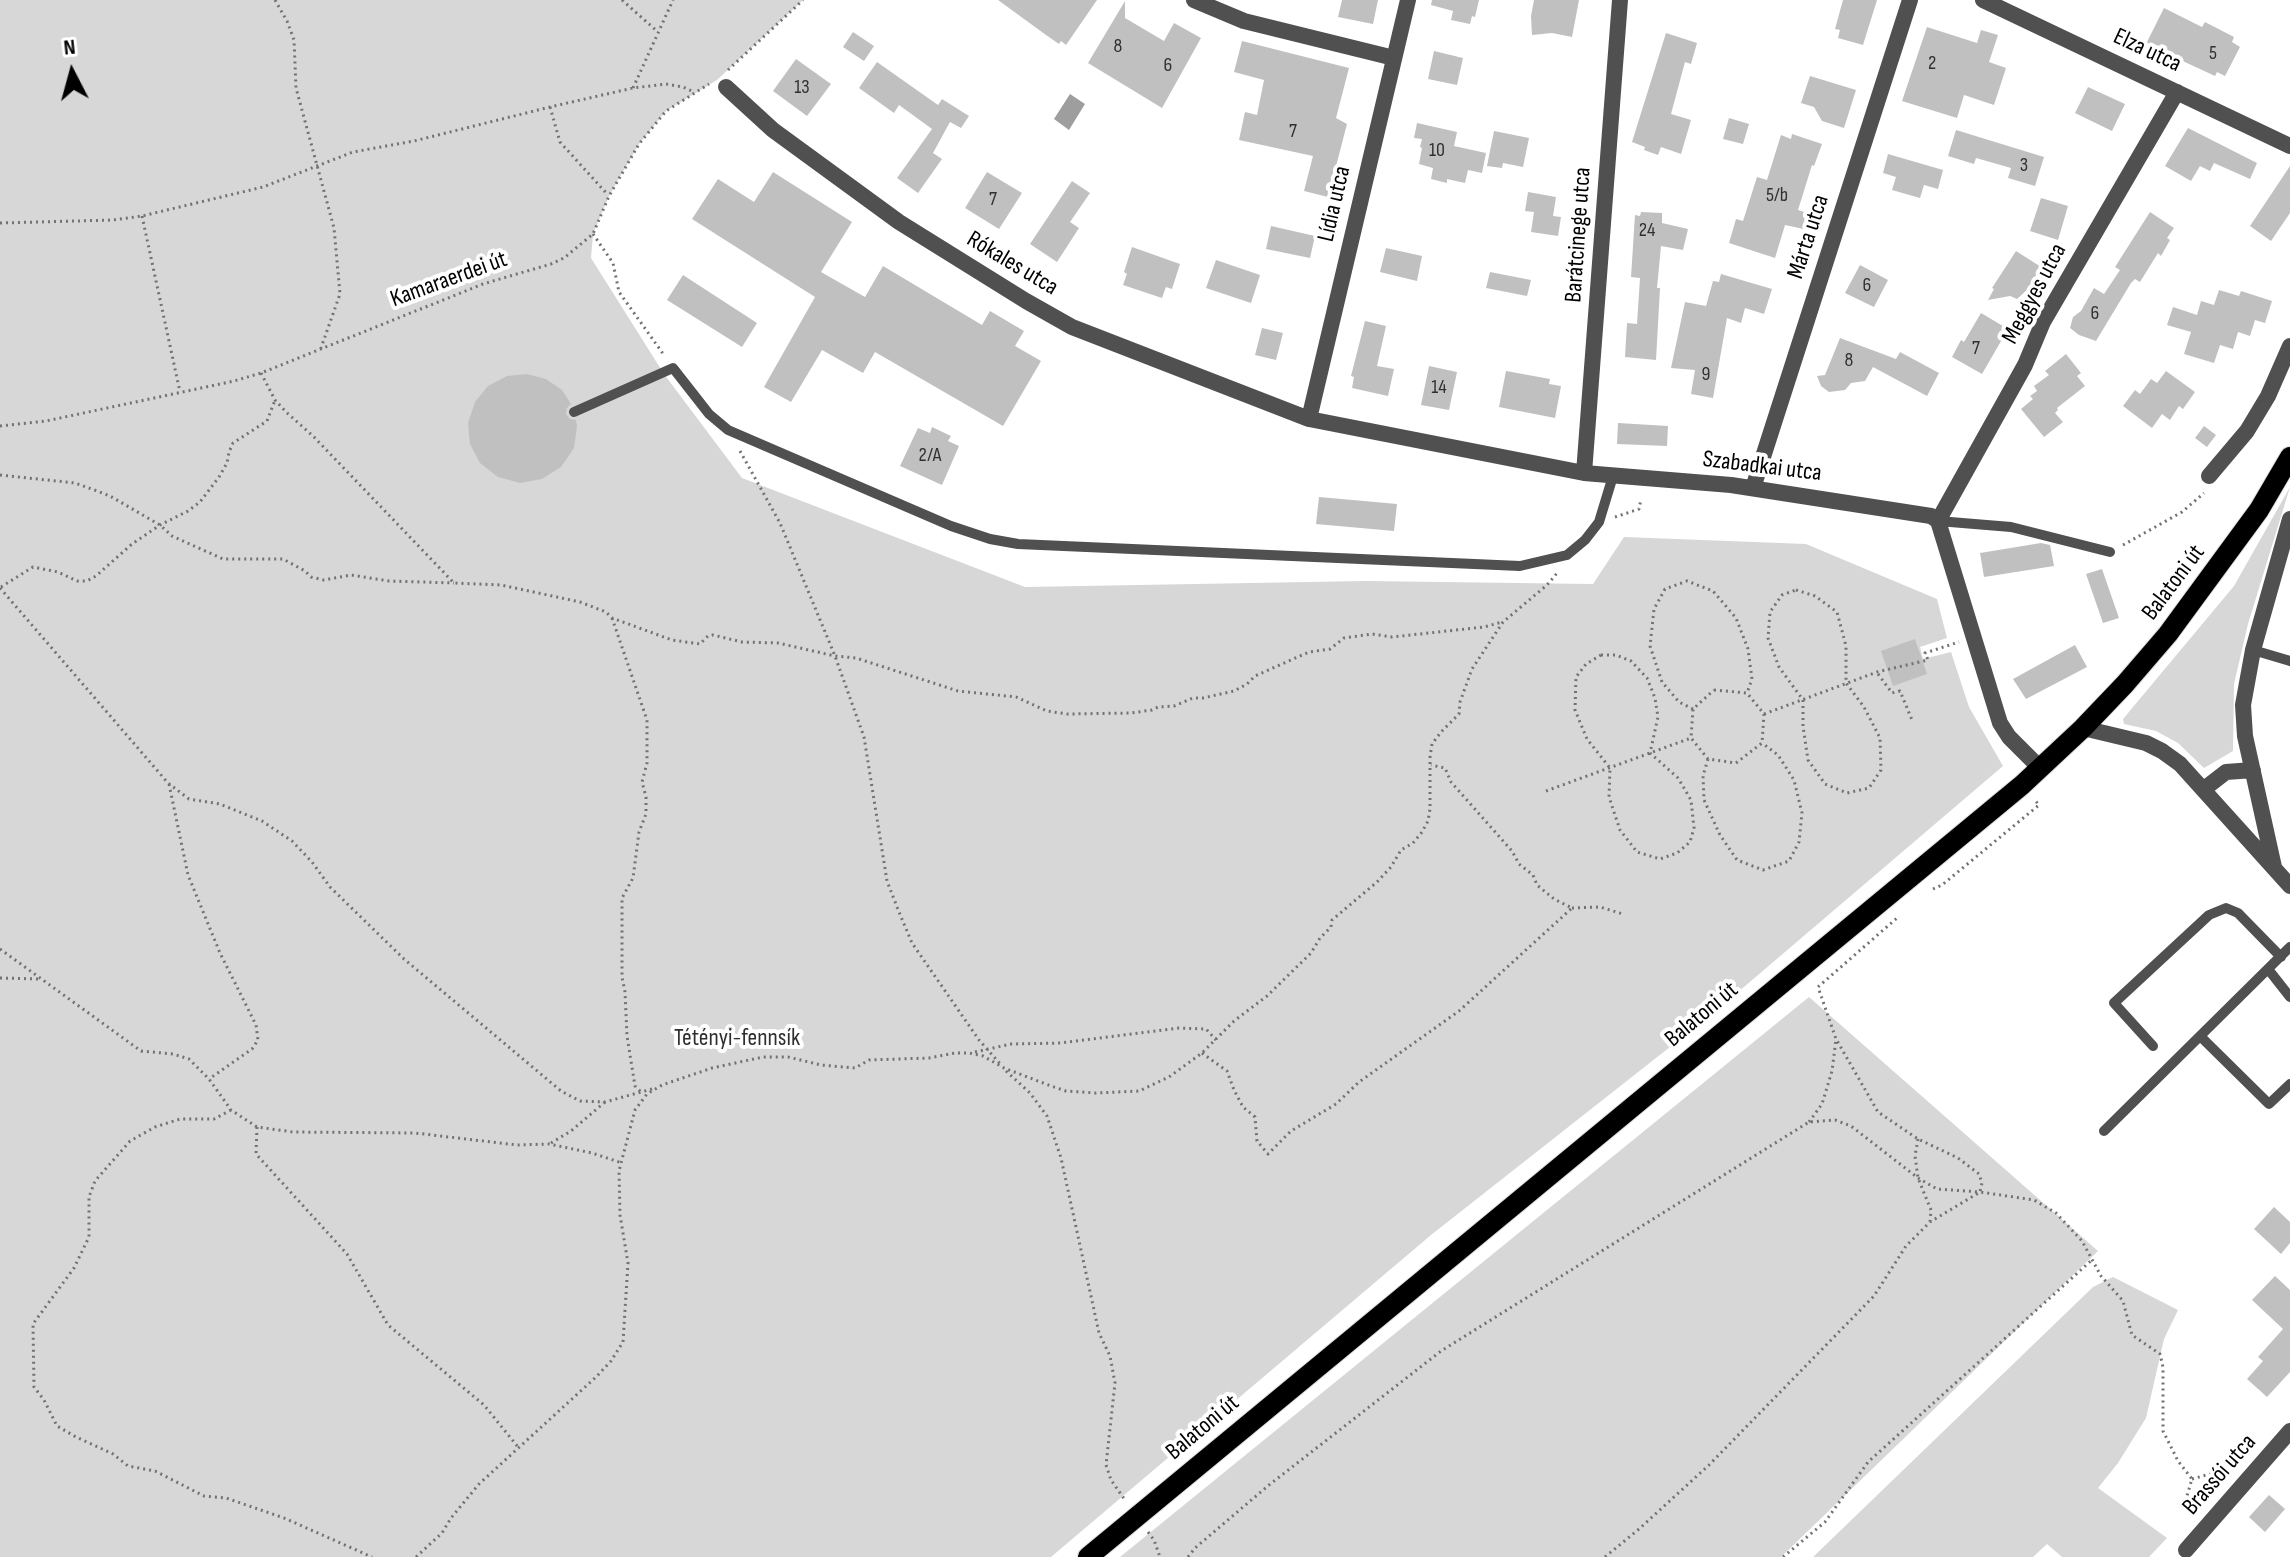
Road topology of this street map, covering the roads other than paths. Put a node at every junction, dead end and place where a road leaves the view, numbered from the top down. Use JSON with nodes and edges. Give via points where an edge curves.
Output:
{"nodes":[{"id":1,"x":1194,"y":0,"type":"edge"},
{"id":2,"x":1408,"y":0,"type":"edge"},
{"id":3,"x":1620,"y":0,"type":"edge"},
{"id":4,"x":1910,"y":0,"type":"edge"},
{"id":5,"x":1983,"y":0,"type":"edge"},
{"id":6,"x":1394,"y":58,"type":"junction"},
{"id":7,"x":722,"y":84,"type":"road end"},
{"id":8,"x":2177,"y":92,"type":"junction"},
{"id":9,"x":2290,"y":146,"type":"edge"},
{"id":10,"x":2290,"y":346,"type":"edge"},
{"id":11,"x":574,"y":412,"type":"dead end"},
{"id":12,"x":1309,"y":419,"type":"junction"},
{"id":13,"x":2290,"y":457,"type":"edge"},
{"id":14,"x":1584,"y":473,"type":"junction"},
{"id":15,"x":1613,"y":476,"type":"junction"},
{"id":16,"x":2209,"y":476,"type":"road end"},
{"id":17,"x":1753,"y":488,"type":"junction"},
{"id":18,"x":2290,"y":519,"type":"edge"},
{"id":19,"x":1938,"y":521,"type":"junction"},
{"id":20,"x":2110,"y":552,"type":"road end"},
{"id":21,"x":2253,"y":650,"type":"junction"},
{"id":22,"x":2290,"y":661,"type":"edge"},
{"id":23,"x":2083,"y":728,"type":"junction"},
{"id":24,"x":2040,"y":768,"type":"junction"},
{"id":25,"x":2253,"y":770,"type":"junction"},
{"id":26,"x":2204,"y":789,"type":"junction"},
{"id":27,"x":2274,"y":867,"type":"junction"},
{"id":28,"x":2290,"y":886,"type":"edge"},
{"id":29,"x":2290,"y":947,"type":"edge"},
{"id":30,"x":2281,"y":957,"type":"junction"},
{"id":31,"x":2268,"y":969,"type":"junction"},
{"id":32,"x":2290,"y":997,"type":"edge"},
{"id":33,"x":2200,"y":1036,"type":"junction"},
{"id":34,"x":2153,"y":1046,"type":"dead end"},
{"id":35,"x":2290,"y":1084,"type":"edge"},
{"id":36,"x":2104,"y":1131,"type":"dead end"},
{"id":37,"x":2290,"y":1431,"type":"edge"},
{"id":38,"x":2186,"y":1550,"type":"dead end"},
{"id":39,"x":1088,"y":1557,"type":"edge"}],
"edges":[{"from":1,"to":6,"type":"street","via":[[1244,21]]},
{"from":2,"to":6,"type":"street","name":"Lídia utca"},
{"from":3,"to":14,"type":"street","name":"Barátcinege utca"},
{"from":4,"to":17,"type":"street","name":"Márta utca"},
{"from":5,"to":8,"type":"street","name":"Elza utca"},
{"from":6,"to":12,"type":"street","name":"Lídia utca"},
{"from":7,"to":12,"type":"street","name":"Rókales utca","via":[[773,130],[899,222],[1038,308],[1072,327]]},
{"from":8,"to":9,"type":"street","name":"Elza utca"},
{"from":8,"to":19,"type":"street","name":"Meggyes utca","via":[[2043,322],[2025,365]]},
{"from":10,"to":16,"type":"street","via":[[2247,431]]},
{"from":11,"to":15,"type":"lane","via":[[673,368],[728,430],[951,526],[1018,544],[1520,566],[1567,555],[1585,540],[1599,522]]},
{"from":12,"to":14,"type":"street","name":"Szabadkai utca"},
{"from":13,"to":23,"type":"main road","name":"Balatoni út","via":[[2198,595]]},
{"from":14,"to":15,"type":"street","name":"Szabadkai utca"},
{"from":15,"to":17,"type":"street","name":"Szabadkai utca"},
{"from":17,"to":19,"type":"street","name":"Szabadkai utca"},
{"from":18,"to":21,"type":"street"},
{"from":19,"to":20,"type":"lane","via":[[2011,527]]},
{"from":19,"to":24,"type":"street","via":[[2000,723]]},
{"from":21,"to":22,"type":"lane"},
{"from":21,"to":25,"type":"street","via":[[2243,705]]},
{"from":23,"to":24,"type":"main road","name":"Balatoni út"},
{"from":23,"to":26,"type":"street","via":[[2162,751]]},
{"from":24,"to":39,"type":"main road","name":"Balatoni út"},
{"from":25,"to":26,"type":"street","via":[[2226,772]]},
{"from":25,"to":27,"type":"street"},
{"from":26,"to":27,"type":"street"},
{"from":27,"to":28,"type":"street"},
{"from":29,"to":30,"type":"lane"},
{"from":30,"to":31,"type":"lane"},
{"from":30,"to":34,"type":"lane","via":[[2238,913],[2226,908],[2209,915],[2114,1003]]},
{"from":31,"to":32,"type":"lane"},
{"from":31,"to":33,"type":"lane"},
{"from":33,"to":35,"type":"lane","via":[[2269,1104]]},
{"from":33,"to":36,"type":"lane"},
{"from":37,"to":38,"type":"street","name":"Brassói utca"}]}
